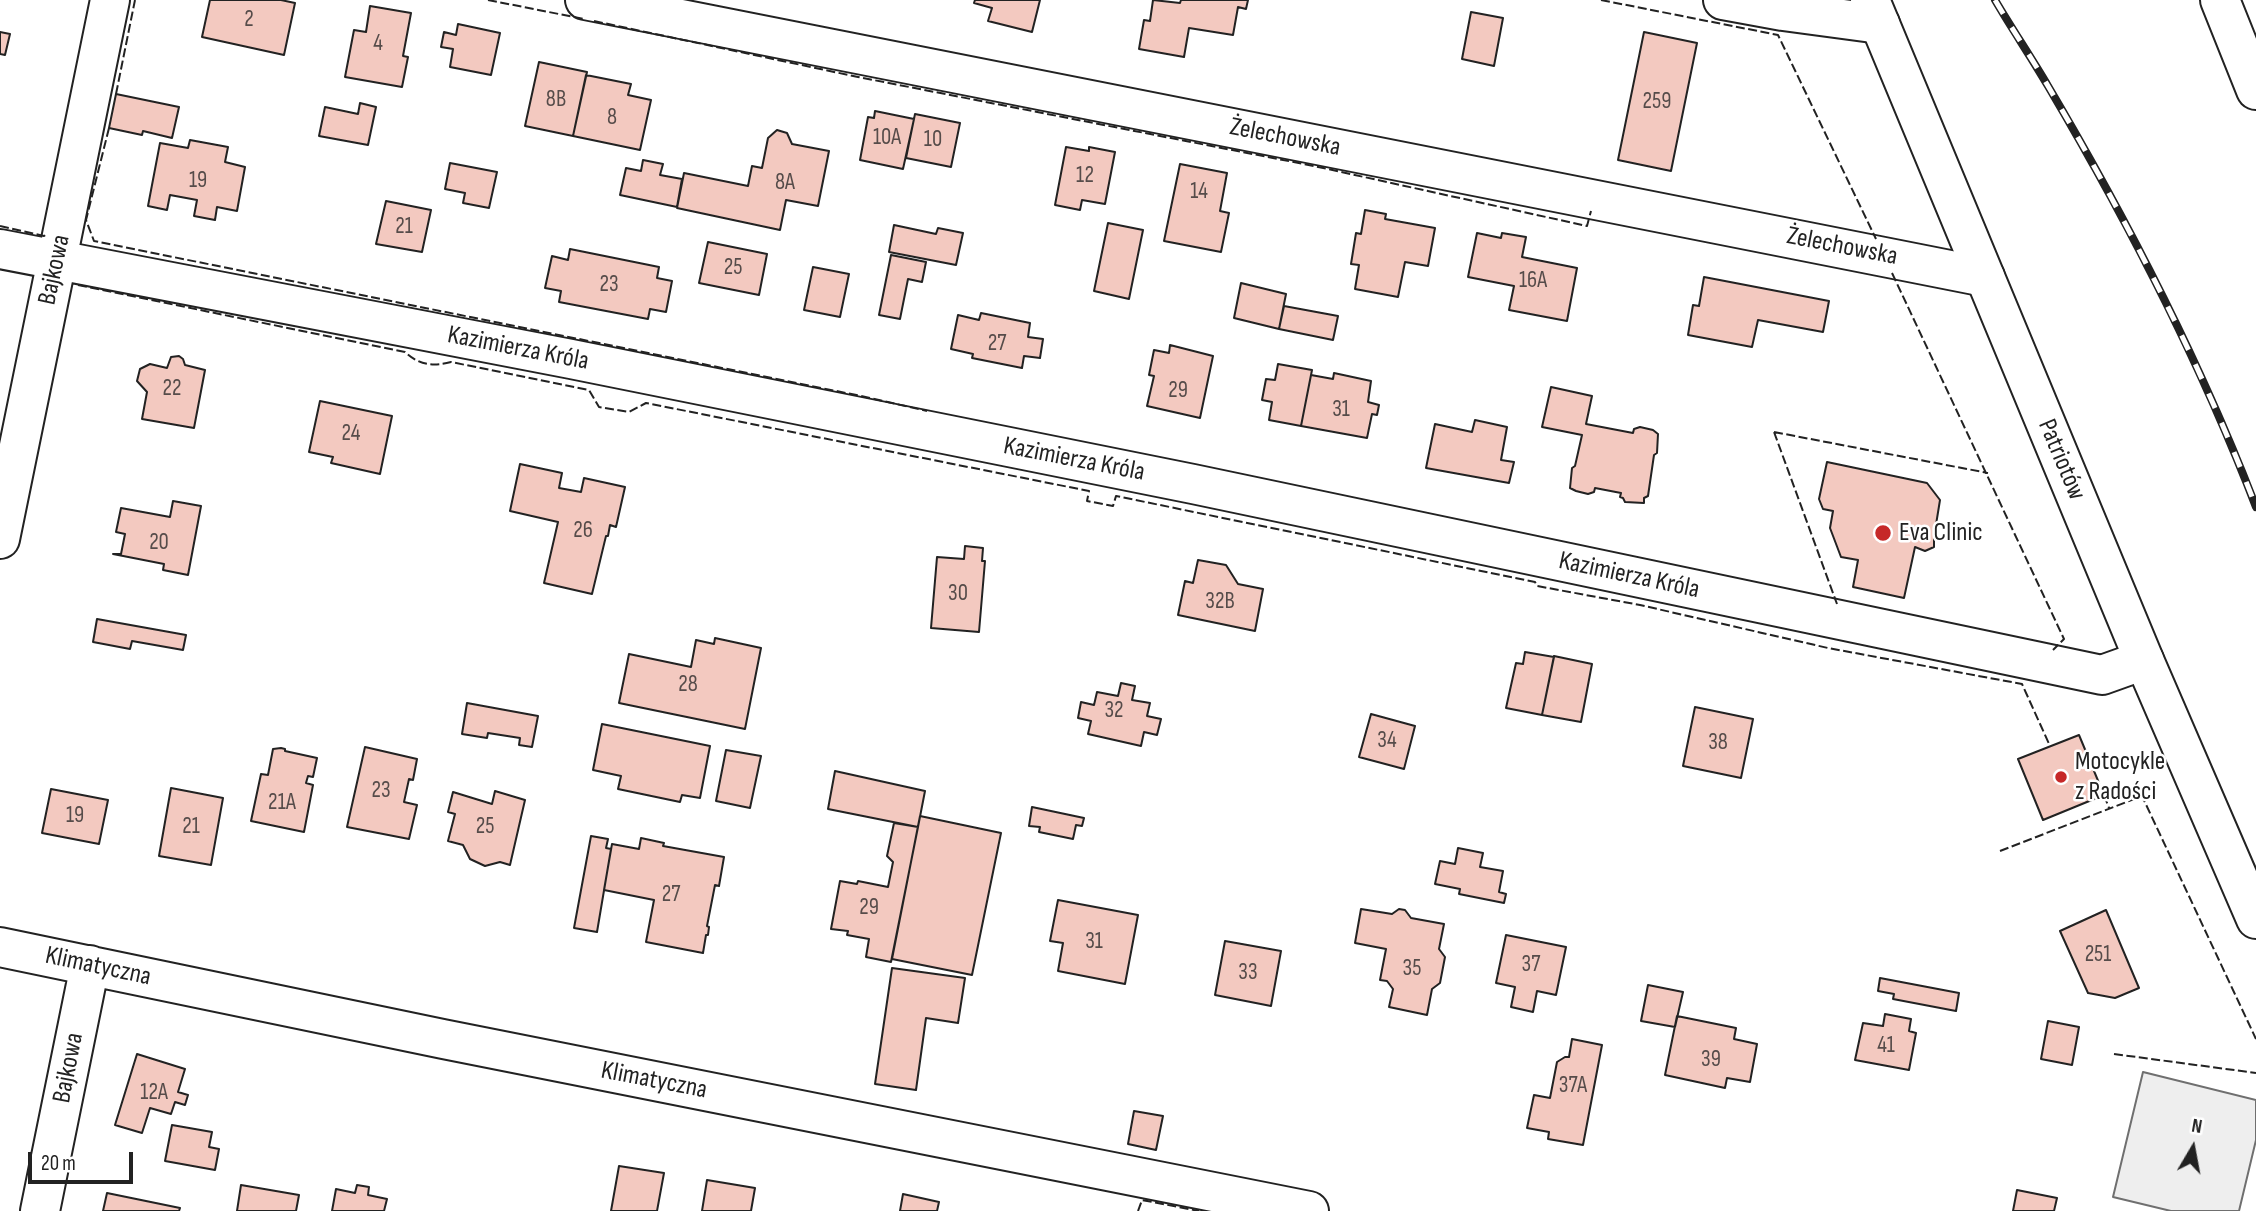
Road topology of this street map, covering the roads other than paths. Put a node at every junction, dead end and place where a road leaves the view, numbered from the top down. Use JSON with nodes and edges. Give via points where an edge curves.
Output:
{"nodes":[{"id":1,"x":110,"y":0,"type":"edge"},
{"id":2,"x":585,"y":0,"type":"edge"},
{"id":3,"x":1723,"y":0,"type":"edge"},
{"id":4,"x":2221,"y":0,"type":"edge"},
{"id":5,"x":1875,"y":12,"type":"edge"},
{"id":6,"x":2256,"y":90,"type":"edge"},
{"id":7,"x":0,"y":249,"type":"edge"},
{"id":8,"x":57,"y":260,"type":"junction"},
{"id":9,"x":1985,"y":277,"type":"junction"},
{"id":10,"x":0,"y":539,"type":"edge"},
{"id":11,"x":2144,"y":660,"type":"junction"},
{"id":12,"x":2256,"y":919,"type":"edge"},
{"id":13,"x":0,"y":947,"type":"edge"},
{"id":14,"x":90,"y":965,"type":"junction"},
{"id":15,"x":40,"y":1211,"type":"edge"},
{"id":16,"x":1308,"y":1211,"type":"edge"}],
"edges":[{"from":1,"to":8,"type":"street","name":"Bajkowa"},
{"from":2,"to":9,"type":"street","name":"Żelechowska"},
{"from":3,"to":5,"type":"street","via":[[1783,11]]},
{"from":4,"to":6,"type":"street"},
{"from":5,"to":9,"type":"street","name":"Patriotów"},
{"from":7,"to":8,"type":"street","name":"Kazimierza Króla"},
{"from":8,"to":10,"type":"street","name":"Bajkowa"},
{"from":8,"to":11,"type":"street","name":"Kazimierza Króla","via":[[1179,481],[2102,675]]},
{"from":9,"to":11,"type":"street","name":"Patriotów"},
{"from":11,"to":12,"type":"street","name":"Patriotów"},
{"from":13,"to":14,"type":"street","name":"Klimatyczna"},
{"from":14,"to":15,"type":"street","name":"Bajkowa"},
{"from":14,"to":16,"type":"street","name":"Klimatyczna"}]}
